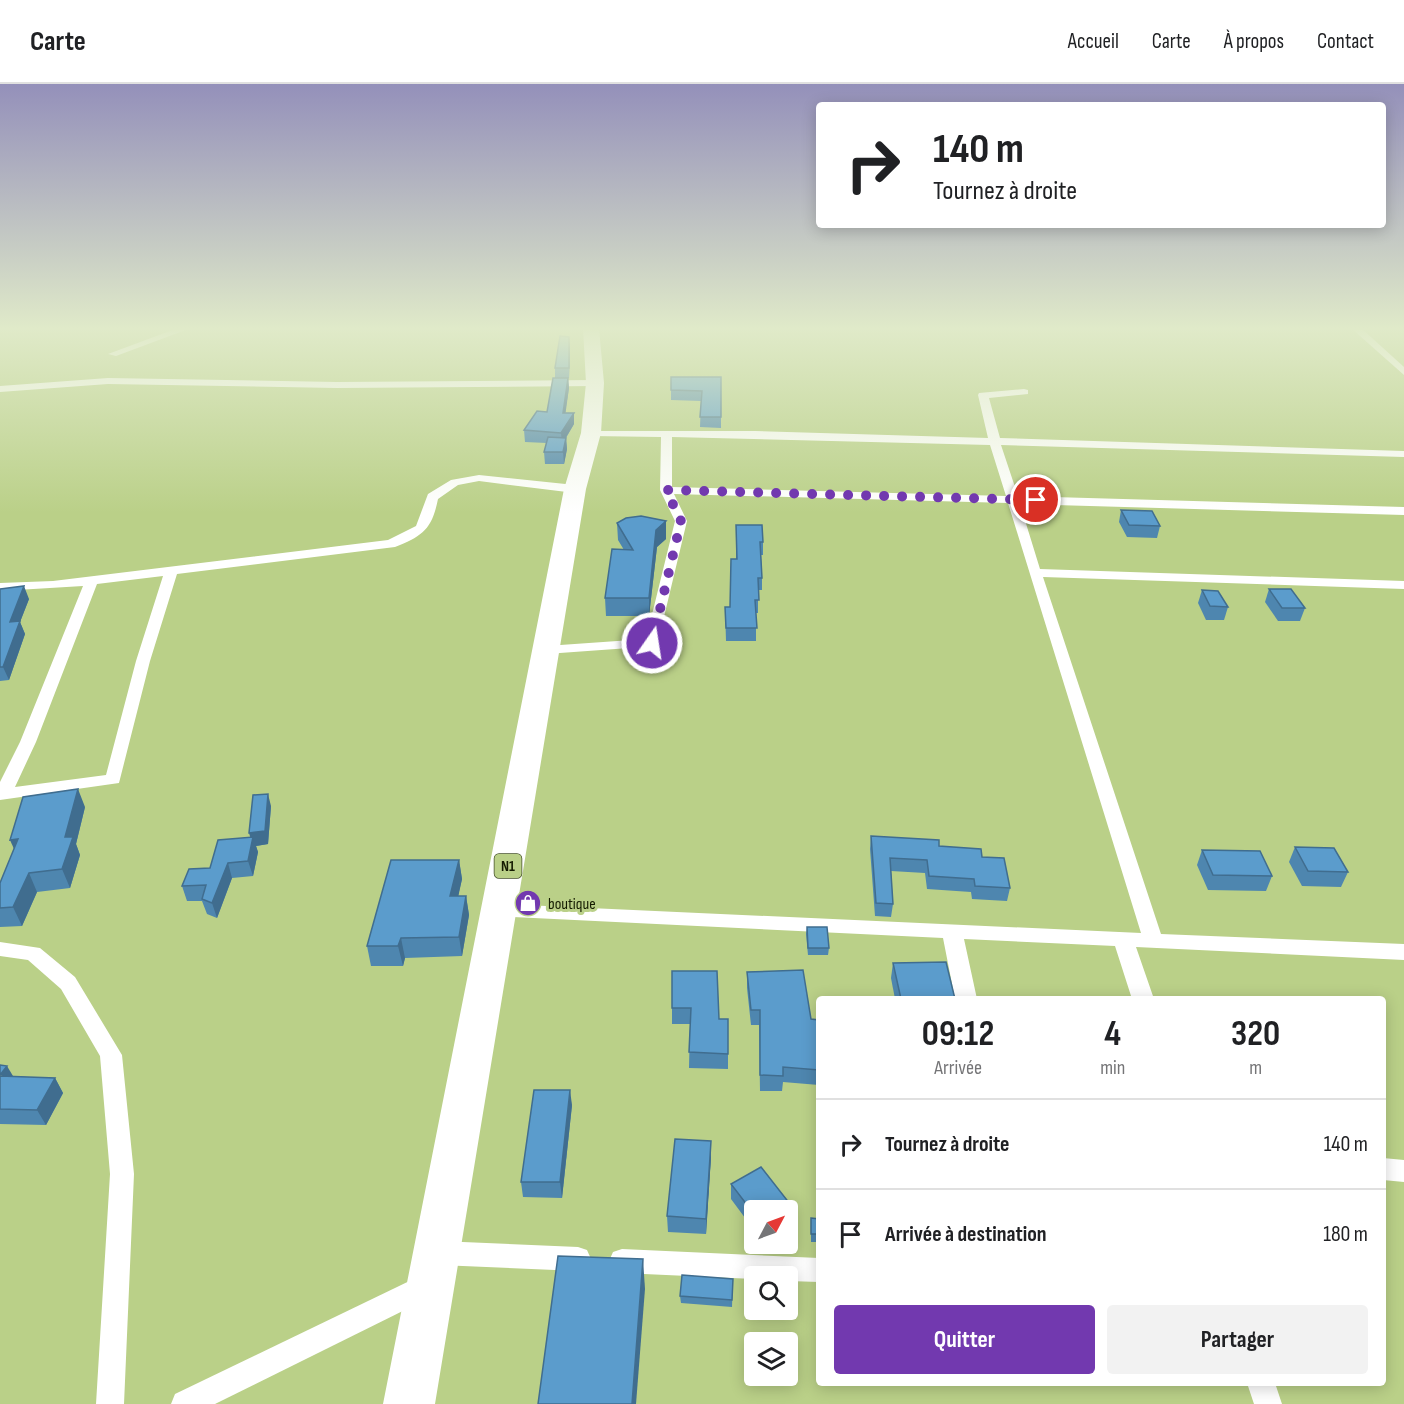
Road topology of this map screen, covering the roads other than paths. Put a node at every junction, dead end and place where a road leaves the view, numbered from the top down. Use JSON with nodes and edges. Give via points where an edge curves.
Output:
{"nodes":[{"id":1,"x":594,"y":390,"type":"edge"},
{"id":2,"x":1024,"y":392,"type":"dead end"},
{"id":3,"x":591,"y":433,"type":"junction"},
{"id":4,"x":668,"y":433,"type":"junction"},
{"id":5,"x":995,"y":442,"type":"junction"},
{"id":6,"x":1404,"y":454,"type":"edge"},
{"id":7,"x":574,"y":489,"type":"junction"},
{"id":8,"x":666,"y":490,"type":"junction"},
{"id":9,"x":1013,"y":500,"type":"junction"},
{"id":10,"x":1404,"y":511,"type":"edge"},
{"id":11,"x":171,"y":572,"type":"junction"},
{"id":12,"x":1035,"y":573,"type":"junction"},
{"id":13,"x":92,"y":579,"type":"junction"},
{"id":14,"x":1404,"y":585,"type":"edge"},
{"id":15,"x":0,"y":587,"type":"edge"},
{"id":16,"x":546,"y":650,"type":"junction"},
{"id":17,"x":2,"y":794,"type":"edge"},
{"id":18,"x":500,"y":911,"type":"junction"},
{"id":19,"x":952,"y":931,"type":"junction"},
{"id":20,"x":1123,"y":939,"type":"junction"},
{"id":21,"x":1153,"y":940,"type":"junction"},
{"id":22,"x":0,"y":949,"type":"edge"},
{"id":23,"x":1404,"y":952,"type":"edge"},
{"id":24,"x":965,"y":996,"type":"edge"},
{"id":25,"x":1142,"y":996,"type":"edge"},
{"id":26,"x":1386,"y":1169,"type":"edge"},
{"id":27,"x":1404,"y":1171,"type":"edge"},
{"id":28,"x":433,"y":1268,"type":"junction"},
{"id":29,"x":816,"y":1270,"type":"edge"},
{"id":30,"x":1262,"y":1386,"type":"edge"},
{"id":31,"x":110,"y":1404,"type":"edge"},
{"id":32,"x":185,"y":1404,"type":"edge"},
{"id":33,"x":409,"y":1404,"type":"edge"},
{"id":34,"x":1268,"y":1404,"type":"edge"}],
"edges":[{"from":1,"to":3,"type":"highway","number":"N1"},
{"from":2,"to":5,"type":"street","via":[[983,394]]},
{"from":3,"to":4,"type":"street"},
{"from":3,"to":7,"type":"highway","number":"N1"},
{"from":4,"to":5,"type":"street"},
{"from":4,"to":8,"type":"street"},
{"from":5,"to":6,"type":"street"},
{"from":5,"to":9,"type":"street"},
{"from":7,"to":11,"type":"street","via":[[479,478],[455,482],[432,497],[428,521],[415,535],[390,544]]},
{"from":7,"to":16,"type":"highway","number":"N1"},
{"from":8,"to":9,"type":"street"},
{"from":8,"to":16,"type":"street","via":[[681,521],[652,643]]},
{"from":9,"to":10,"type":"street"},
{"from":9,"to":12,"type":"street"},
{"from":11,"to":13,"type":"street"},
{"from":11,"to":17,"type":"street","via":[[113,779]]},
{"from":12,"to":14,"type":"street"},
{"from":12,"to":21,"type":"street"},
{"from":13,"to":15,"type":"street"},
{"from":13,"to":17,"type":"street","via":[[28,742]]},
{"from":16,"to":18,"type":"highway","number":"N1"},
{"from":18,"to":19,"type":"street"},
{"from":18,"to":28,"type":"highway","number":"N1"},
{"from":19,"to":20,"type":"street"},
{"from":19,"to":24,"type":"street"},
{"from":20,"to":21,"type":"street"},
{"from":20,"to":25,"type":"street"},
{"from":21,"to":23,"type":"street"},
{"from":22,"to":31,"type":"street","via":[[33,952],[68,983],[111,1055],[122,1174]]},
{"from":26,"to":27,"type":"street"},
{"from":28,"to":29,"type":"street"},
{"from":28,"to":32,"type":"street"},
{"from":28,"to":33,"type":"highway","number":"N1"},
{"from":30,"to":34,"type":"street"}]}
